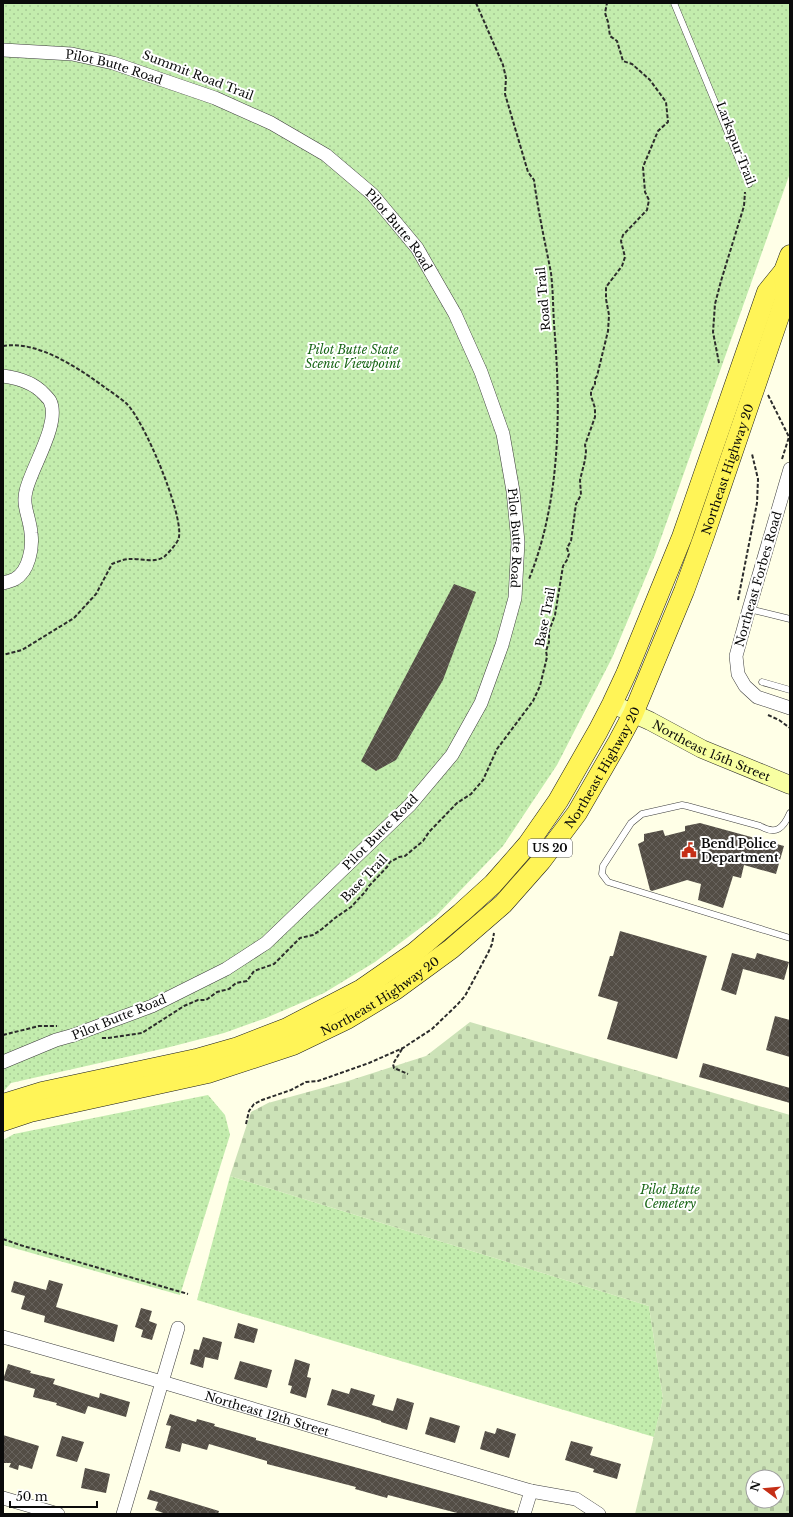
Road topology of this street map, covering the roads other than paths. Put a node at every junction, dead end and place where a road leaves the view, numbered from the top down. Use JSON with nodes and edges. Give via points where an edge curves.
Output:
{"nodes":[{"id":1,"x":674,"y":3,"type":"edge"},
{"id":2,"x":3,"y":50,"type":"edge"},
{"id":3,"x":749,"y":184,"type":"dead end"},
{"id":4,"x":787,"y":263,"type":"edge"},
{"id":5,"x":3,"y":376,"type":"edge"},
{"id":6,"x":785,"y":467,"type":"edge"},
{"id":7,"x":3,"y":583,"type":"edge"},
{"id":8,"x":748,"y":608,"type":"junction"},
{"id":9,"x":790,"y":619,"type":"edge"},
{"id":10,"x":762,"y":682,"type":"dead end"},
{"id":11,"x":790,"y":690,"type":"edge"},
{"id":12,"x":612,"y":704,"type":"junction"},
{"id":13,"x":790,"y":708,"type":"edge"},
{"id":14,"x":633,"y":714,"type":"junction"},
{"id":15,"x":790,"y":785,"type":"edge"},
{"id":16,"x":790,"y":813,"type":"edge"},
{"id":17,"x":790,"y":938,"type":"edge"},
{"id":18,"x":3,"y":1062,"type":"edge"},
{"id":19,"x":3,"y":1104,"type":"edge"},
{"id":20,"x":3,"y":1121,"type":"edge"},
{"id":21,"x":178,"y":1328,"type":"dead end"},
{"id":22,"x":3,"y":1337,"type":"edge"},
{"id":23,"x":162,"y":1382,"type":"junction"},
{"id":24,"x":531,"y":1491,"type":"junction"},
{"id":25,"x":3,"y":1498,"type":"edge"},
{"id":26,"x":58,"y":1514,"type":"edge"},
{"id":27,"x":123,"y":1514,"type":"edge"},
{"id":28,"x":524,"y":1514,"type":"edge"},
{"id":29,"x":599,"y":1514,"type":"edge"}],
"edges":[{"from":1,"to":3,"type":"lane"},
{"from":2,"to":18,"type":"street","name":"Pilot Butte Road","via":[[72,54],[113,63],[215,98],[271,123],[326,155],[372,194],[417,248],[455,314],[481,372],[503,434],[513,491],[518,542],[515,598],[502,645],[481,703],[452,755],[410,805],[266,943],[226,969],[152,1006]]},
{"from":4,"to":12,"type":"main road","name":"Northeast Highway 20","number":"US 20","via":[[767,292],[682,537]]},
{"from":4,"to":14,"type":"main road","name":"Northeast Highway 20","number":"US 20","via":[[786,296],[712,514],[684,591]]},
{"from":5,"to":7,"type":"street","via":[[39,389],[50,401],[53,413],[50,432],[25,492],[25,507],[31,533],[31,550],[27,566],[16,579]]},
{"from":6,"to":8,"type":"street","name":"Northeast Forbes Road"},
{"from":8,"to":9,"type":"lane"},
{"from":8,"to":13,"type":"street","name":"Northeast Forbes Road","via":[[736,656],[738,674],[745,686],[757,696]]},
{"from":10,"to":11,"type":"lane"},
{"from":12,"to":14,"type":"main road","name":"Northeast 15th Street"},
{"from":12,"to":19,"type":"main road","name":"Northeast Highway 20","number":"US 20","via":[[558,801],[528,844],[493,884],[414,953],[362,989],[287,1028],[238,1047],[196,1059],[42,1092]]},
{"from":14,"to":15,"type":"main road","name":"Northeast 15th Street","via":[[702,749]]},
{"from":14,"to":20,"type":"main road","name":"Northeast Highway 20","number":"US 20","via":[[577,813],[541,861],[503,904],[451,949],[395,990],[348,1019],[293,1045],[208,1073],[30,1112]]},
{"from":16,"to":17,"type":"lane","via":[[785,825],[778,830],[768,831],[760,826],[682,805],[642,814],[631,823],[602,866],[602,874],[608,882]]},
{"from":21,"to":23,"type":"street"},
{"from":22,"to":23,"type":"street","name":"Northeast 12th Street"},
{"from":23,"to":24,"type":"street","name":"Northeast 12th Street"},
{"from":23,"to":27,"type":"street"},
{"from":24,"to":28,"type":"street"},
{"from":24,"to":29,"type":"street","name":"Northeast 12th Street","via":[[576,1499]]},
{"from":25,"to":26,"type":"street"}]}
